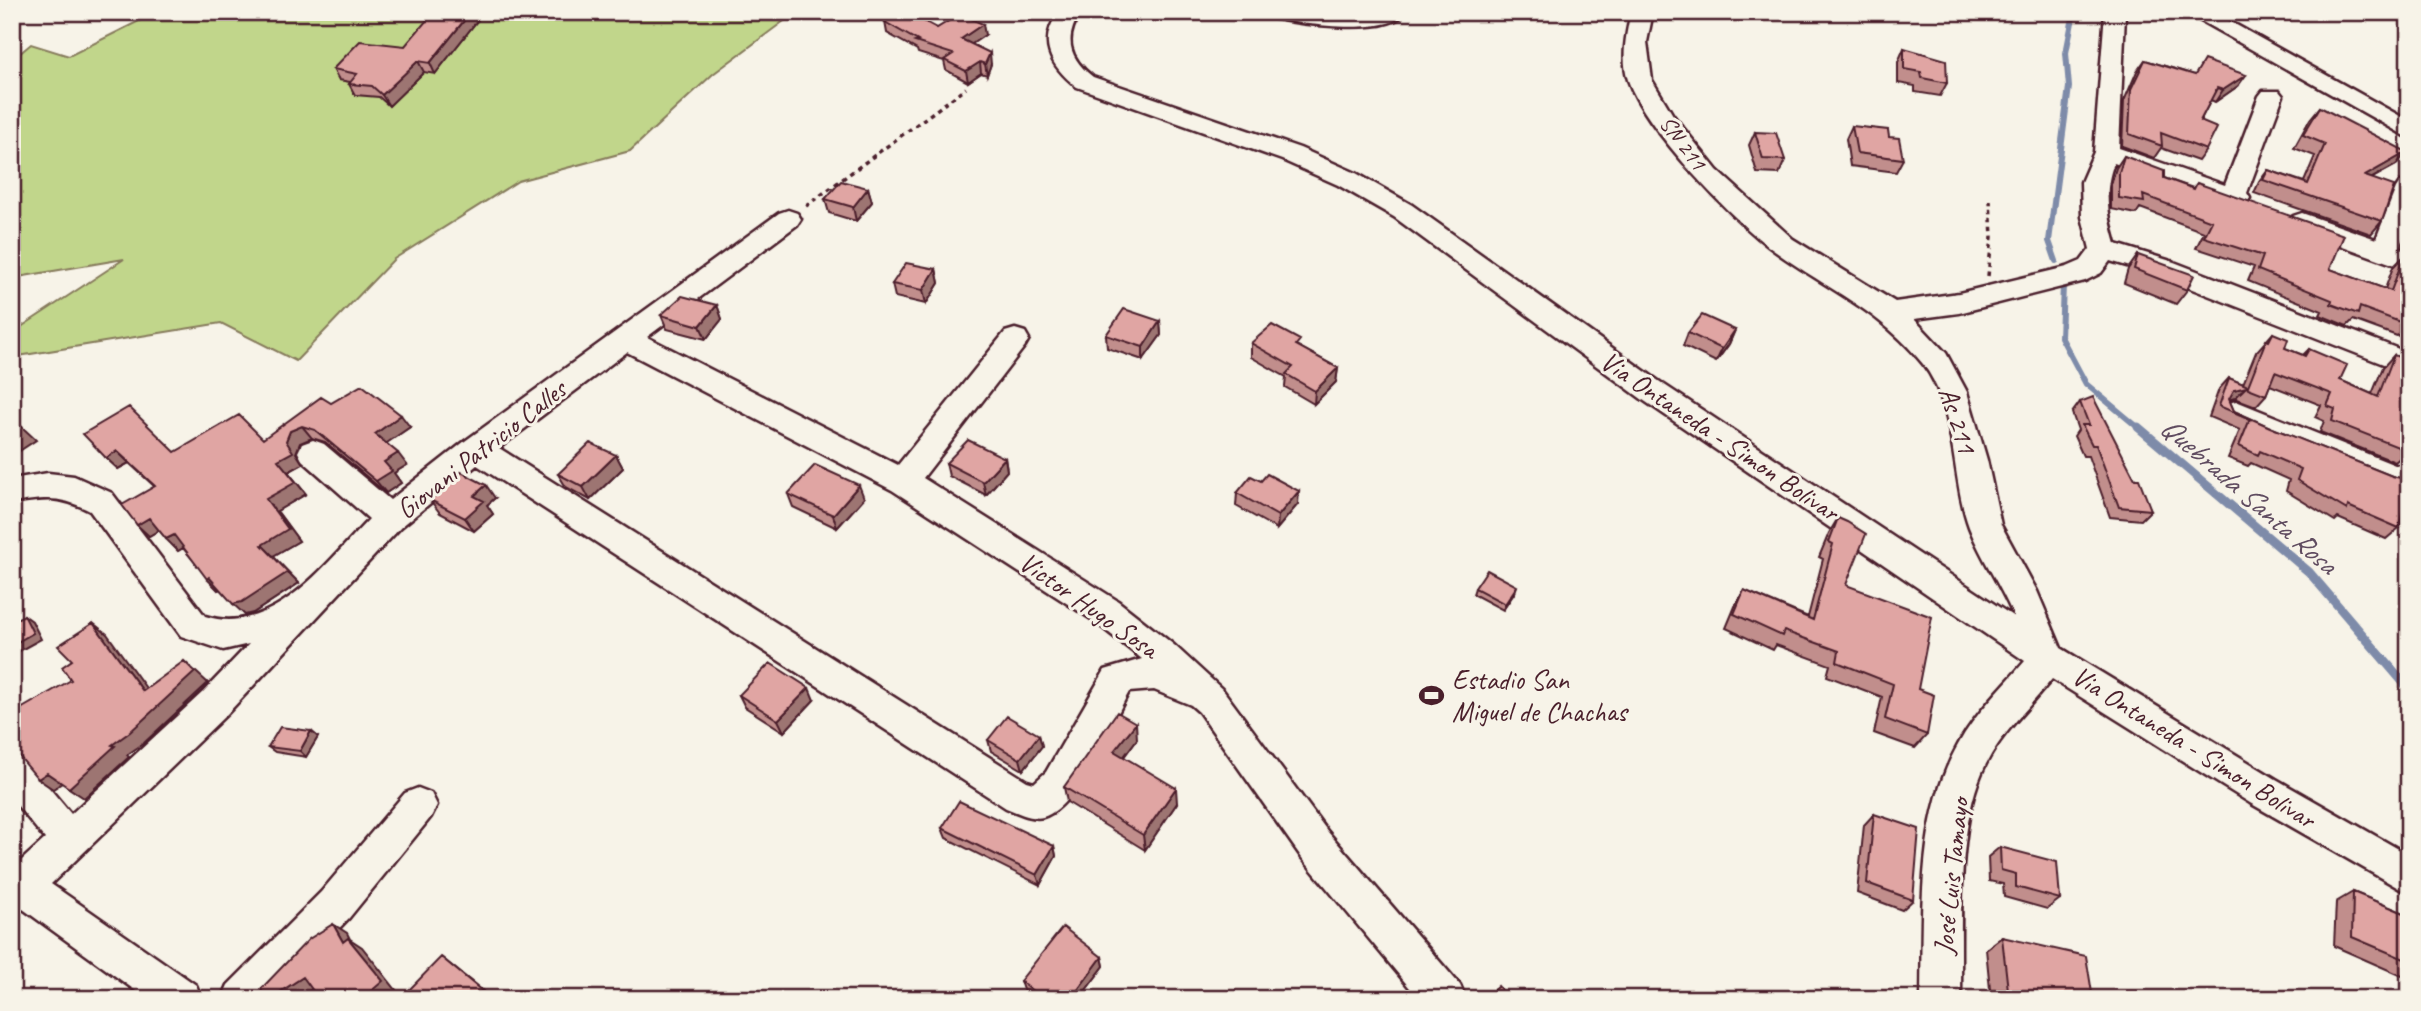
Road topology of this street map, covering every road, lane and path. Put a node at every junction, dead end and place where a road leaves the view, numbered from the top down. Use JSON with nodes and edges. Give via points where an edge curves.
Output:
{"nodes":[{"id":1,"x":1070,"y":12,"type":"edge"},
{"id":2,"x":1275,"y":12,"type":"edge"},
{"id":3,"x":1395,"y":12,"type":"edge"},
{"id":4,"x":1643,"y":12,"type":"edge"},
{"id":5,"x":2196,"y":12,"type":"edge"},
{"id":6,"x":2114,"y":15,"type":"dead end"},
{"id":7,"x":966,"y":88,"type":"dead end"},
{"id":8,"x":2271,"y":96,"type":"dead end"},
{"id":9,"x":2409,"y":131,"type":"edge"},
{"id":10,"x":2106,"y":152,"type":"junction"},
{"id":11,"x":2409,"y":188,"type":"edge"},
{"id":12,"x":2233,"y":196,"type":"junction"},
{"id":13,"x":1990,"y":200,"type":"dead end"},
{"id":14,"x":2258,"y":206,"type":"edge"},
{"id":15,"x":2284,"y":215,"type":"edge"},
{"id":16,"x":788,"y":219,"type":"joint"},
{"id":17,"x":1784,"y":245,"type":"joint"},
{"id":18,"x":2104,"y":250,"type":"junction"},
{"id":19,"x":2396,"y":256,"type":"edge"},
{"id":20,"x":1988,"y":280,"type":"dead end"},
{"id":21,"x":1891,"y":312,"type":"junction"},
{"id":22,"x":626,"y":339,"type":"junction"},
{"id":23,"x":1015,"y":339,"type":"dead end"},
{"id":24,"x":2409,"y":364,"type":"edge"},
{"id":25,"x":2236,"y":412,"type":"edge"},
{"id":26,"x":476,"y":449,"type":"junction"},
{"id":27,"x":313,"y":452,"type":"dead end"},
{"id":28,"x":2409,"y":479,"type":"edge"},
{"id":29,"x":903,"y":481,"type":"junction"},
{"id":30,"x":12,"y":491,"type":"edge"},
{"id":31,"x":390,"y":518,"type":"junction"},
{"id":32,"x":306,"y":606,"type":"junction"},
{"id":33,"x":2048,"y":657,"type":"junction"},
{"id":34,"x":1211,"y":701,"type":"junction"},
{"id":35,"x":12,"y":771,"type":"edge"},
{"id":36,"x":418,"y":805,"type":"dead end"},
{"id":37,"x":70,"y":841,"type":"junction"},
{"id":38,"x":2409,"y":876,"type":"edge"},
{"id":39,"x":17,"y":890,"type":"edge"},
{"id":40,"x":182,"y":999,"type":"edge"},
{"id":41,"x":242,"y":999,"type":"edge"},
{"id":42,"x":1446,"y":999,"type":"edge"},
{"id":43,"x":1941,"y":999,"type":"edge"}],
"edges":[{"from":1,"to":33,"type":"street","name":"Via Ontaneda - Simon Bolivar","via":[[1059,26],[1057,47],[1069,70],[1085,82],[1291,154],[1403,211],[1653,392]]},
{"from":2,"to":3,"type":"street","via":[[1320,20]]},
{"from":4,"to":17,"type":"street","name":"SN 211","via":[[1636,42],[1640,80],[1708,176]]},
{"from":5,"to":9,"type":"street"},
{"from":6,"to":10,"type":"street"},
{"from":7,"to":16,"type":"path"},
{"from":8,"to":12,"type":"street"},
{"from":10,"to":12,"type":"street"},
{"from":10,"to":18,"type":"street","via":[[2094,182],[2095,217]]},
{"from":11,"to":19,"type":"street"},
{"from":12,"to":14,"type":"street"},
{"from":13,"to":20,"type":"path"},
{"from":15,"to":19,"type":"street"},
{"from":16,"to":22,"type":"street","name":"Giovani Patricio Calles"},
{"from":17,"to":21,"type":"street","name":"As 211"},
{"from":18,"to":21,"type":"street","via":[[2091,267],[2075,274],[1959,303]]},
{"from":18,"to":24,"type":"street","via":[[2164,268]]},
{"from":21,"to":33,"type":"street","name":"As 211","via":[[1936,360],[1952,392],[1985,526]]},
{"from":22,"to":26,"type":"street","name":"Giovani Patricio Calles"},
{"from":22,"to":29,"type":"street","name":"Victor Hugo Sosa"},
{"from":23,"to":29,"type":"street"},
{"from":25,"to":28,"type":"street","via":[[2392,477]]},
{"from":26,"to":31,"type":"street","name":"Giovani Patricio Calles"},
{"from":26,"to":34,"type":"street","via":[[1019,796],[1040,801],[1059,785],[1116,681],[1132,673],[1154,673]]},
{"from":27,"to":31,"type":"street"},
{"from":29,"to":34,"type":"street","name":"Victor Hugo Sosa","via":[[1106,611]]},
{"from":30,"to":32,"type":"street","name":"Giovani Patricio Calles","via":[[48,485],[74,488],[101,502],[193,626],[223,636],[261,628]]},
{"from":31,"to":32,"type":"street","name":"Giovani Patricio Calles"},
{"from":32,"to":37,"type":"street","via":[[215,703]]},
{"from":33,"to":38,"type":"street","name":"Via Ontaneda - Simon Bolivar"},
{"from":33,"to":43,"type":"street","name":"José Luis Tamayo","via":[[2032,681],[1987,727],[1967,762],[1953,811],[1944,885]]},
{"from":34,"to":42,"type":"street","name":"Victor Hugo Sosa","via":[[1315,845]]},
{"from":35,"to":37,"type":"street"},
{"from":36,"to":41,"type":"street","via":[[335,905]]},
{"from":37,"to":39,"type":"street"},
{"from":39,"to":40,"type":"street"}]}
